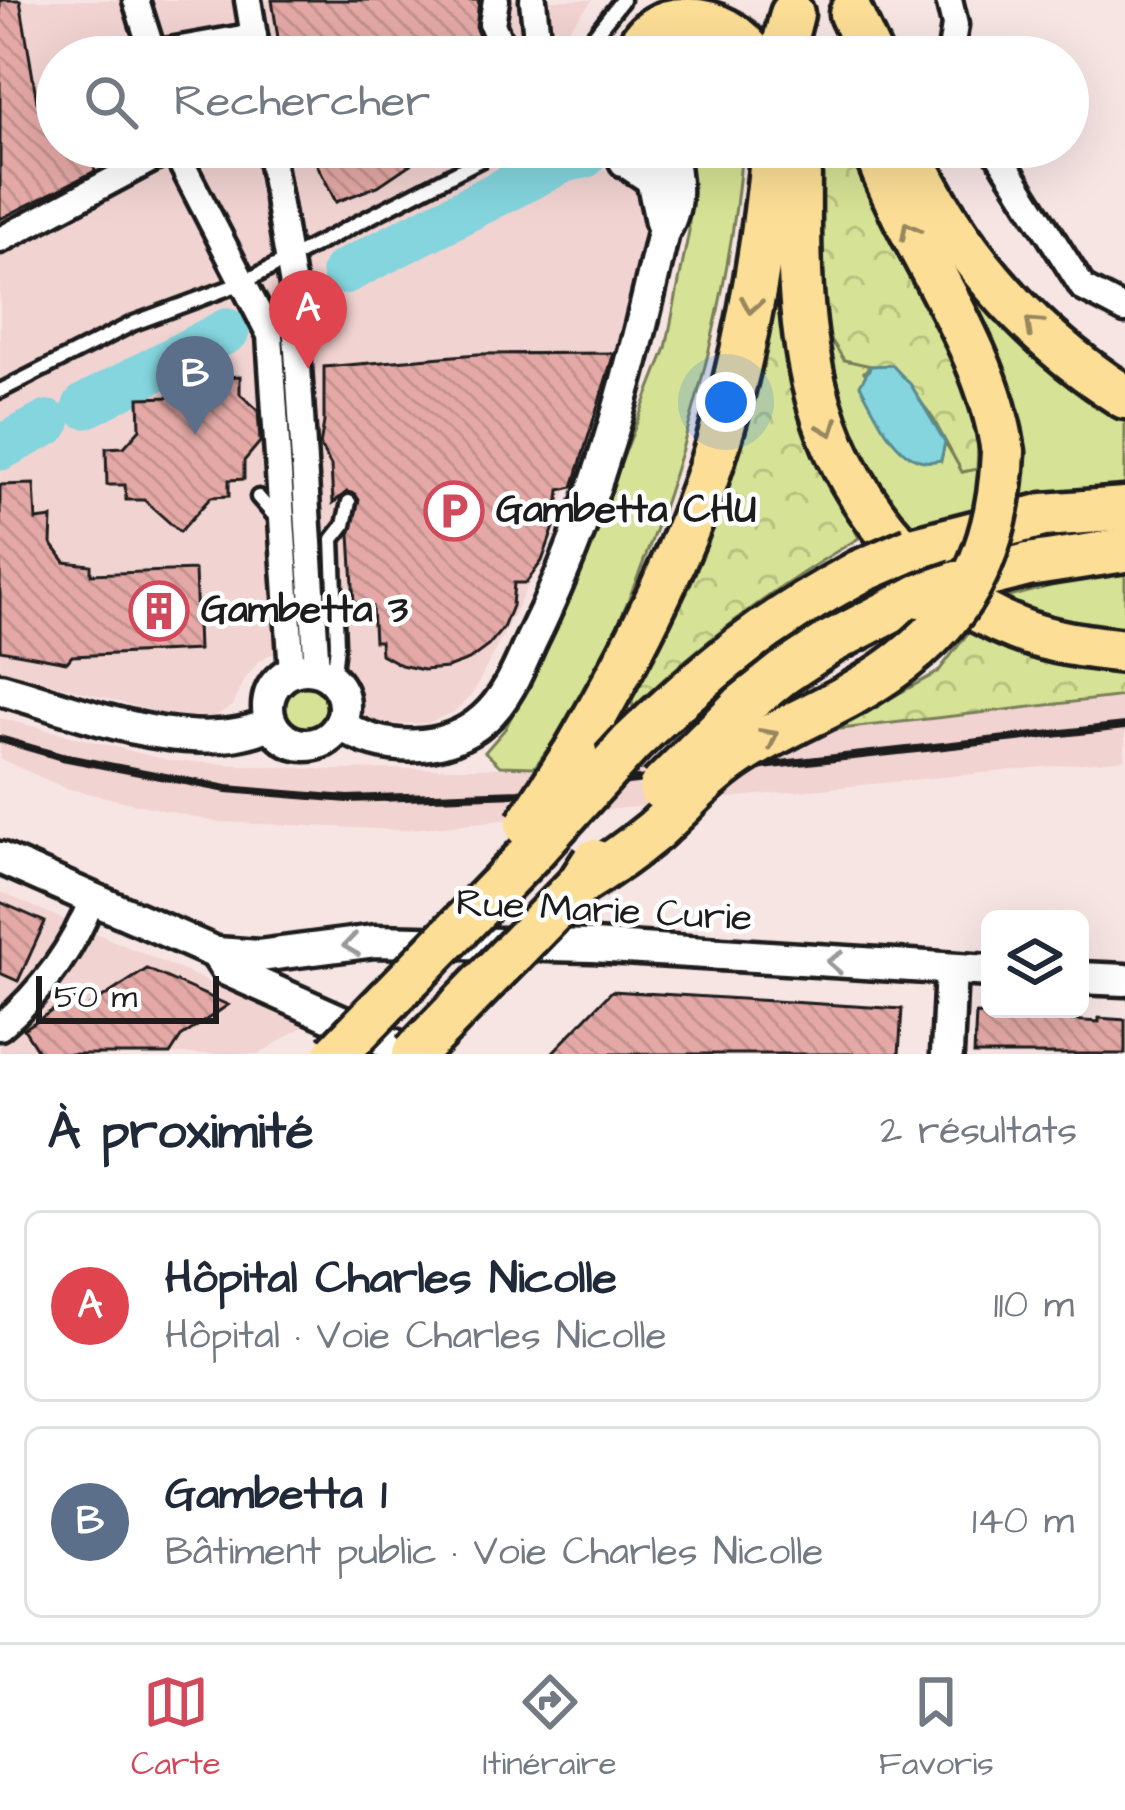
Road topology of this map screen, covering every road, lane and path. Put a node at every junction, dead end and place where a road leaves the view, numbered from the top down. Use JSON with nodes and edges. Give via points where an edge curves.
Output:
{"nodes":[{"id":1,"x":136,"y":0,"type":"edge"},
{"id":2,"x":248,"y":0,"type":"edge"},
{"id":3,"x":495,"y":0,"type":"edge"},
{"id":4,"x":533,"y":0,"type":"edge"},
{"id":5,"x":636,"y":0,"type":"edge"},
{"id":6,"x":701,"y":0,"type":"edge"},
{"id":7,"x":949,"y":0,"type":"edge"},
{"id":8,"x":621,"y":1,"type":"edge"},
{"id":9,"x":147,"y":36,"type":"edge"},
{"id":10,"x":254,"y":36,"type":"edge"},
{"id":11,"x":497,"y":36,"type":"edge"},
{"id":12,"x":537,"y":36,"type":"edge"},
{"id":13,"x":594,"y":36,"type":"edge"},
{"id":14,"x":631,"y":36,"type":"edge"},
{"id":15,"x":647,"y":36,"type":"edge"},
{"id":16,"x":738,"y":36,"type":"edge"},
{"id":17,"x":786,"y":36,"type":"edge"},
{"id":18,"x":795,"y":36,"type":"edge"},
{"id":19,"x":852,"y":36,"type":"edge"},
{"id":20,"x":861,"y":36,"type":"edge"},
{"id":21,"x":953,"y":36,"type":"edge"},
{"id":22,"x":136,"y":168,"type":"edge"},
{"id":23,"x":184,"y":168,"type":"edge"},
{"id":24,"x":272,"y":168,"type":"edge"},
{"id":25,"x":465,"y":168,"type":"edge"},
{"id":26,"x":640,"y":168,"type":"edge"},
{"id":27,"x":673,"y":168,"type":"edge"},
{"id":28,"x":761,"y":168,"type":"edge"},
{"id":29,"x":771,"y":168,"type":"edge"},
{"id":30,"x":800,"y":168,"type":"edge"},
{"id":31,"x":882,"y":168,"type":"edge"},
{"id":32,"x":918,"y":168,"type":"edge"},
{"id":33,"x":1007,"y":168,"type":"edge"},
{"id":34,"x":769,"y":190,"type":"junction"},
{"id":35,"x":663,"y":232,"type":"junction"},
{"id":36,"x":0,"y":240,"type":"edge"},
{"id":37,"x":287,"y":260,"type":"junction"},
{"id":38,"x":242,"y":283,"type":"junction"},
{"id":39,"x":1125,"y":310,"type":"edge"},
{"id":40,"x":283,"y":335,"type":"junction"},
{"id":41,"x":0,"y":391,"type":"edge"},
{"id":42,"x":1125,"y":397,"type":"edge"},
{"id":43,"x":258,"y":497,"type":"dead end"},
{"id":44,"x":349,"y":502,"type":"dead end"},
{"id":45,"x":1125,"y":509,"type":"edge"},
{"id":46,"x":298,"y":528,"type":"junction"},
{"id":47,"x":1125,"y":550,"type":"edge"},
{"id":48,"x":1125,"y":652,"type":"edge"},
{"id":49,"x":314,"y":675,"type":"junction"},
{"id":50,"x":0,"y":688,"type":"edge"},
{"id":51,"x":271,"y":723,"type":"junction"},
{"id":52,"x":340,"y":724,"type":"junction"},
{"id":53,"x":0,"y":858,"type":"edge"},
{"id":54,"x":579,"y":884,"type":"junction"},
{"id":55,"x":92,"y":899,"type":"junction"},
{"id":56,"x":466,"y":918,"type":"junction"},
{"id":57,"x":216,"y":953,"type":"junction"},
{"id":58,"x":277,"y":955,"type":"junction"},
{"id":59,"x":951,"y":969,"type":"junction"},
{"id":60,"x":981,"y":971,"type":"edge"},
{"id":61,"x":1089,"y":978,"type":"edge"},
{"id":62,"x":1125,"y":980,"type":"edge"},
{"id":63,"x":282,"y":996,"type":"junction"},
{"id":64,"x":0,"y":1027,"type":"edge"},
{"id":65,"x":336,"y":1054,"type":"edge"},
{"id":66,"x":415,"y":1054,"type":"edge"},
{"id":67,"x":946,"y":1054,"type":"edge"}],
"edges":[{"from":1,"to":9,"type":"street"},
{"from":2,"to":10,"type":"street"},
{"from":3,"to":11,"type":"street"},
{"from":4,"to":12,"type":"street"},
{"from":5,"to":8,"type":"lane"},
{"from":6,"to":14,"type":"street","via":[[651,18]]},
{"from":7,"to":21,"type":"street"},
{"from":8,"to":13,"type":"lane"},
{"from":15,"to":16,"type":"highway","via":[[693,19]]},
{"from":17,"to":18,"type":"highway","via":[[792,14]]},
{"from":19,"to":20,"type":"highway","via":[[850,14]]},
{"from":22,"to":36,"type":"street"},
{"from":23,"to":38,"type":"street"},
{"from":24,"to":37,"type":"street"},
{"from":25,"to":37,"type":"lane"},
{"from":26,"to":35,"type":"street","via":[[652,179]]},
{"from":27,"to":35,"type":"street","via":[[674,218]]},
{"from":28,"to":34,"type":"highway"},
{"from":29,"to":34,"type":"highway"},
{"from":30,"to":48,"type":"highway","one_way":true,"via":[[799,265],[814,382],[870,512],[935,580],[986,614],[1048,639]]},
{"from":54,"to":31,"type":"highway","one_way":true,"bridge":true,"via":[[733,759],[926,644],[982,566],[1003,452],[992,394]]},
{"from":42,"to":32,"type":"highway","one_way":true,"via":[[1059,349],[990,281]]},
{"from":33,"to":39,"type":"street","via":[[1083,288]]},
{"from":34,"to":56,"type":"highway","one_way":true,"bridge":true,"via":[[746,336],[697,506],[575,752]]},
{"from":35,"to":52,"type":"street","via":[[618,415],[568,566],[545,598],[506,693],[486,718],[444,742],[387,745]]},
{"from":37,"to":38,"type":"lane"},
{"from":37,"to":40,"type":"street","via":[[293,286]]},
{"from":38,"to":40,"type":"street"},
{"from":38,"to":41,"type":"lane","via":[[134,323]]},
{"from":40,"to":46,"type":"street"},
{"from":43,"to":46,"type":"lane"},
{"from":44,"to":49,"type":"lane","via":[[333,539],[337,645]]},
{"from":45,"to":56,"type":"highway","bridge":true,"via":[[1044,515],[912,549],[811,598],[730,652],[631,743]]},
{"from":46,"to":49,"type":"street"},
{"from":47,"to":54,"type":"highway","bridge":true,"via":[[938,589],[873,618],[742,706],[604,847]]},
{"from":49,"to":51,"type":"street","via":[[273,687]]},
{"from":49,"to":52,"type":"street","via":[[344,701]]},
{"from":50,"to":51,"type":"street","via":[[146,730],[245,735]]},
{"from":51,"to":52,"type":"street","via":[[287,741],[311,745]]},
{"from":53,"to":55,"type":"street"},
{"from":54,"to":66,"type":"highway","bridge":true},
{"from":55,"to":57,"type":"street"},
{"from":55,"to":64,"type":"street","via":[[54,972]]},
{"from":56,"to":65,"type":"highway","bridge":true},
{"from":57,"to":58,"type":"street","name":"Rue Marie Curie"},
{"from":57,"to":63,"type":"street","via":[[227,970]]},
{"from":59,"to":58,"type":"street","name":"Rue Marie Curie","one_way":true,"via":[[375,941]]},
{"from":58,"to":63,"type":"street"},
{"from":59,"to":60,"type":"street","name":"Rue Marie Curie"},
{"from":59,"to":67,"type":"street"},
{"from":61,"to":62,"type":"street"},
{"from":63,"to":66,"type":"street"}]}
